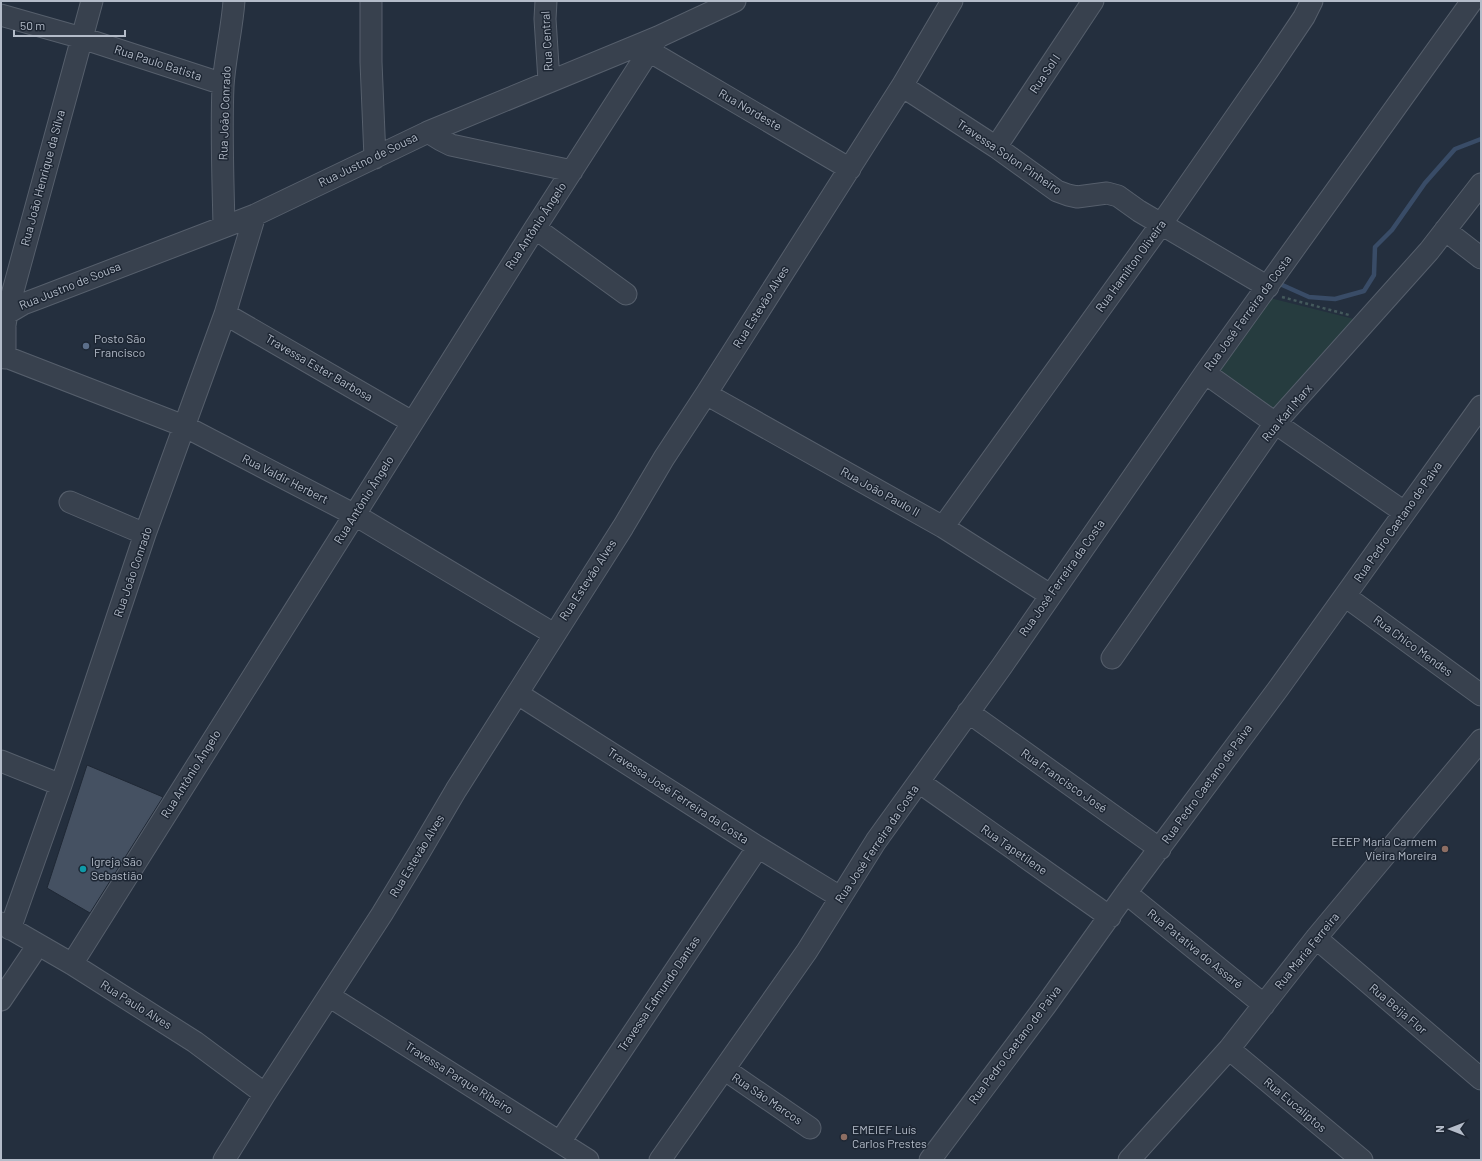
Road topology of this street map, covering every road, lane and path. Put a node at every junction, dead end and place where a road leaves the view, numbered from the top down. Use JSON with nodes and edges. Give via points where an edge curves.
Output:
{"nodes":[{"id":1,"x":92,"y":1,"type":"edge"},
{"id":2,"x":234,"y":1,"type":"edge"},
{"id":3,"x":371,"y":1,"type":"edge"},
{"id":4,"x":546,"y":1,"type":"edge"},
{"id":5,"x":735,"y":1,"type":"edge"},
{"id":6,"x":952,"y":1,"type":"edge"},
{"id":7,"x":1093,"y":1,"type":"edge"},
{"id":8,"x":1312,"y":1,"type":"edge"},
{"id":9,"x":1472,"y":1,"type":"edge"},
{"id":10,"x":1,"y":16,"type":"edge"},
{"id":11,"x":82,"y":38,"type":"junction"},
{"id":12,"x":654,"y":44,"type":"junction"},
{"id":13,"x":549,"y":81,"type":"junction"},
{"id":14,"x":223,"y":84,"type":"junction"},
{"id":15,"x":902,"y":86,"type":"junction"},
{"id":16,"x":428,"y":132,"type":"junction"},
{"id":17,"x":996,"y":147,"type":"junction"},
{"id":18,"x":375,"y":158,"type":"junction"},
{"id":19,"x":850,"y":169,"type":"junction"},
{"id":20,"x":572,"y":171,"type":"junction"},
{"id":21,"x":1481,"y":184,"type":"edge"},
{"id":22,"x":255,"y":215,"type":"junction"},
{"id":23,"x":1162,"y":224,"type":"junction"},
{"id":24,"x":224,"y":226,"type":"junction"},
{"id":25,"x":535,"y":228,"type":"junction"},
{"id":26,"x":1445,"y":230,"type":"junction"},
{"id":27,"x":1481,"y":258,"type":"edge"},
{"id":28,"x":1266,"y":289,"type":"junction"},
{"id":29,"x":626,"y":294,"type":"dead end"},
{"id":30,"x":225,"y":314,"type":"junction"},
{"id":31,"x":4,"y":315,"type":"edge"},
{"id":32,"x":1369,"y":320,"type":"junction"},
{"id":33,"x":3,"y":357,"type":"edge"},
{"id":34,"x":1205,"y":373,"type":"junction"},
{"id":35,"x":706,"y":394,"type":"junction"},
{"id":36,"x":1481,"y":406,"type":"edge"},
{"id":37,"x":412,"y":422,"type":"junction"},
{"id":38,"x":1275,"y":423,"type":"junction"},
{"id":39,"x":184,"y":426,"type":"junction"},
{"id":40,"x":70,"y":502,"type":"dead end"},
{"id":41,"x":1404,"y":512,"type":"junction"},
{"id":42,"x":355,"y":515,"type":"junction"},
{"id":43,"x":943,"y":527,"type":"junction"},
{"id":44,"x":145,"y":534,"type":"junction"},
{"id":45,"x":1050,"y":595,"type":"junction"},
{"id":46,"x":1345,"y":596,"type":"junction"},
{"id":47,"x":554,"y":634,"type":"junction"},
{"id":48,"x":1112,"y":658,"type":"dead end"},
{"id":49,"x":518,"y":694,"type":"junction"},
{"id":50,"x":1481,"y":695,"type":"edge"},
{"id":51,"x":968,"y":712,"type":"junction"},
{"id":52,"x":1481,"y":740,"type":"edge"},
{"id":53,"x":1,"y":761,"type":"edge"},
{"id":54,"x":919,"y":782,"type":"junction"},
{"id":55,"x":61,"y":785,"type":"junction"},
{"id":56,"x":758,"y":847,"type":"junction"},
{"id":57,"x":1160,"y":849,"type":"junction"},
{"id":58,"x":1126,"y":893,"type":"junction"},
{"id":59,"x":840,"y":897,"type":"junction"},
{"id":60,"x":1110,"y":917,"type":"junction"},
{"id":61,"x":6,"y":926,"type":"edge"},
{"id":62,"x":1316,"y":938,"type":"junction"},
{"id":63,"x":38,"y":945,"type":"junction"},
{"id":64,"x":72,"y":964,"type":"junction"},
{"id":65,"x":329,"y":996,"type":"junction"},
{"id":66,"x":1,"y":1000,"type":"edge"},
{"id":67,"x":1264,"y":1005,"type":"junction"},
{"id":68,"x":1229,"y":1049,"type":"junction"},
{"id":69,"x":724,"y":1069,"type":"junction"},
{"id":70,"x":1481,"y":1079,"type":"edge"},
{"id":71,"x":265,"y":1094,"type":"junction"},
{"id":72,"x":810,"y":1128,"type":"dead end"},
{"id":73,"x":560,"y":1142,"type":"junction"},
{"id":74,"x":1134,"y":1158,"type":"edge"},
{"id":75,"x":224,"y":1160,"type":"edge"},
{"id":76,"x":588,"y":1160,"type":"edge"},
{"id":77,"x":660,"y":1160,"type":"edge"},
{"id":78,"x":930,"y":1160,"type":"edge"},
{"id":79,"x":1362,"y":1160,"type":"edge"}],
"edges":[{"from":1,"to":11,"type":"street","name":"Rua João Henrique da Silva"},
{"from":2,"to":14,"type":"street","name":"Rua João Conrado"},
{"from":3,"to":18,"type":"street"},
{"from":4,"to":13,"type":"street","name":"Rua Central"},
{"from":5,"to":12,"type":"street","name":"Rua Justno de Sousa"},
{"from":6,"to":15,"type":"street","name":"Rua Estevão Alves"},
{"from":7,"to":17,"type":"street","name":"Rua Sol I"},
{"from":8,"to":23,"type":"street","name":"Rua Hamilton Oliveira","via":[[1304,17]]},
{"from":9,"to":28,"type":"street","name":"Rua José Ferreira da Costa"},
{"from":10,"to":11,"type":"street","name":"Rua Paulo Batista"},
{"from":11,"to":14,"type":"street","name":"Rua Paulo Batista"},
{"from":11,"to":31,"type":"street","name":"Rua João Henrique da Silva"},
{"from":12,"to":13,"type":"street","name":"Rua Justno de Sousa"},
{"from":12,"to":19,"type":"street","name":"Rua Nordeste"},
{"from":12,"to":20,"type":"street","name":"Rua Antônio Ângelo"},
{"from":13,"to":16,"type":"street","name":"Rua Justno de Sousa"},
{"from":14,"to":24,"type":"street","name":"Rua João Conrado"},
{"from":15,"to":17,"type":"street","name":"Travessa Solon Pinheiro"},
{"from":15,"to":19,"type":"street","name":"Rua Estevão Alves"},
{"from":16,"to":18,"type":"street","name":"Rua Justno de Sousa"},
{"from":16,"to":20,"type":"street","via":[[451,145]]},
{"from":17,"to":23,"type":"street","name":"Travessa Solon Pinheiro","via":[[1068,196],[1099,193],[1118,196]]},
{"from":18,"to":22,"type":"street","name":"Rua Justno de Sousa"},
{"from":19,"to":35,"type":"street","name":"Rua Estevão Alves"},
{"from":20,"to":25,"type":"street","name":"Rua Antônio Ângelo"},
{"from":21,"to":26,"type":"street","name":"Rua Karl Marx"},
{"from":22,"to":24,"type":"street","name":"Rua Justno de Sousa"},
{"from":22,"to":30,"type":"street","name":"Rua João Conrado"},
{"from":23,"to":28,"type":"street","name":"Travessa Solon Pinheiro"},
{"from":23,"to":43,"type":"street","name":"Rua Hamilton Oliveira"},
{"from":24,"to":31,"type":"street","name":"Rua Justno de Sousa","via":[[38,298]]},
{"from":25,"to":29,"type":"street"},
{"from":25,"to":37,"type":"street","name":"Rua Antônio Ângelo"},
{"from":26,"to":27,"type":"street"},
{"from":26,"to":32,"type":"street","name":"Rua Karl Marx"},
{"from":28,"to":32,"type":"path"},
{"from":28,"to":34,"type":"street","name":"Rua José Ferreira da Costa"},
{"from":30,"to":37,"type":"street","name":"Travessa Ester Barbosa"},
{"from":30,"to":39,"type":"street","name":"Rua João Conrado"},
{"from":31,"to":33,"type":"street","name":"Rua João Henrique da Silva"},
{"from":32,"to":38,"type":"street","name":"Rua Karl Marx"},
{"from":33,"to":39,"type":"street","name":"Rua Valdir Herbert"},
{"from":34,"to":38,"type":"street"},
{"from":34,"to":45,"type":"street","name":"Rua José Ferreira da Costa"},
{"from":35,"to":43,"type":"street","name":"Rua João Paulo II"},
{"from":35,"to":47,"type":"street","name":"Rua Estevão Alves"},
{"from":36,"to":41,"type":"street","name":"Rua Pedro Caetano de Paiva"},
{"from":37,"to":42,"type":"street","name":"Rua Antônio Ângelo"},
{"from":38,"to":41,"type":"street"},
{"from":38,"to":48,"type":"street","name":"Rua Karl Marx"},
{"from":39,"to":42,"type":"street","name":"Rua Valdir Herbert"},
{"from":39,"to":44,"type":"street","name":"Rua João Conrado"},
{"from":40,"to":44,"type":"street"},
{"from":41,"to":46,"type":"street","name":"Rua Pedro Caetano de Paiva"},
{"from":42,"to":47,"type":"street","name":"Rua Valdir Herbert"},
{"from":42,"to":64,"type":"street","name":"Rua Antônio Ângelo"},
{"from":43,"to":45,"type":"street","name":"Rua João Paulo II"},
{"from":44,"to":55,"type":"street","name":"Rua João Conrado"},
{"from":45,"to":51,"type":"street","name":"Rua José Ferreira da Costa"},
{"from":46,"to":50,"type":"street","name":"Rua Chico Mendes"},
{"from":46,"to":57,"type":"street","name":"Rua Pedro Caetano de Paiva"},
{"from":47,"to":49,"type":"street","name":"Rua Estevão Alves"},
{"from":49,"to":56,"type":"street","name":"Travessa José Ferreira da Costa"},
{"from":49,"to":65,"type":"street","name":"Rua Estevão Alves"},
{"from":51,"to":54,"type":"street","name":"Rua José Ferreira da Costa"},
{"from":51,"to":57,"type":"street","name":"Rua Francisco José"},
{"from":52,"to":62,"type":"street","name":"Rua Maria Ferreira"},
{"from":53,"to":55,"type":"street"},
{"from":54,"to":59,"type":"street","name":"Rua José Ferreira da Costa","via":[[876,841]]},
{"from":54,"to":60,"type":"street","name":"Rua Tapetilene"},
{"from":55,"to":61,"type":"street","name":"Rua João Conrado"},
{"from":56,"to":59,"type":"street","name":"Travessa José Ferreira da Costa"},
{"from":56,"to":73,"type":"street","name":"Travessa Edmundo Dantas"},
{"from":57,"to":58,"type":"street","name":"Rua Pedro Caetano de Paiva"},
{"from":58,"to":60,"type":"street","name":"Rua Pedro Caetano de Paiva"},
{"from":58,"to":67,"type":"street","name":"Rua Patativa do Assaré"},
{"from":59,"to":69,"type":"street","name":"Rua José Ferreira da Costa","via":[[807,951]]},
{"from":60,"to":78,"type":"street","name":"Rua Pedro Caetano de Paiva"},
{"from":61,"to":63,"type":"street","name":"Rua Paulo Alves"},
{"from":62,"to":67,"type":"street","name":"Rua Maria Ferreira"},
{"from":62,"to":70,"type":"street","name":"Rua Beija Flor"},
{"from":63,"to":64,"type":"street","name":"Rua Paulo Alves"},
{"from":63,"to":66,"type":"street"},
{"from":64,"to":71,"type":"street","name":"Rua Paulo Alves","via":[[195,1042]]},
{"from":65,"to":71,"type":"street","name":"Rua Estevão Alves"},
{"from":65,"to":73,"type":"street","name":"Travessa Parque Ribeiro"},
{"from":67,"to":68,"type":"street","name":"Rua Maria Ferreira"},
{"from":68,"to":74,"type":"street","name":"Rua Maria Ferreira"},
{"from":68,"to":79,"type":"street","name":"Rua Eucaliptos"},
{"from":69,"to":72,"type":"street","name":"Rua São Marcos"},
{"from":69,"to":77,"type":"street","name":"Rua José Ferreira da Costa"},
{"from":71,"to":75,"type":"street","name":"Rua Estevão Alves"},
{"from":73,"to":76,"type":"street","name":"Travessa Parque Ribeiro"}]}
